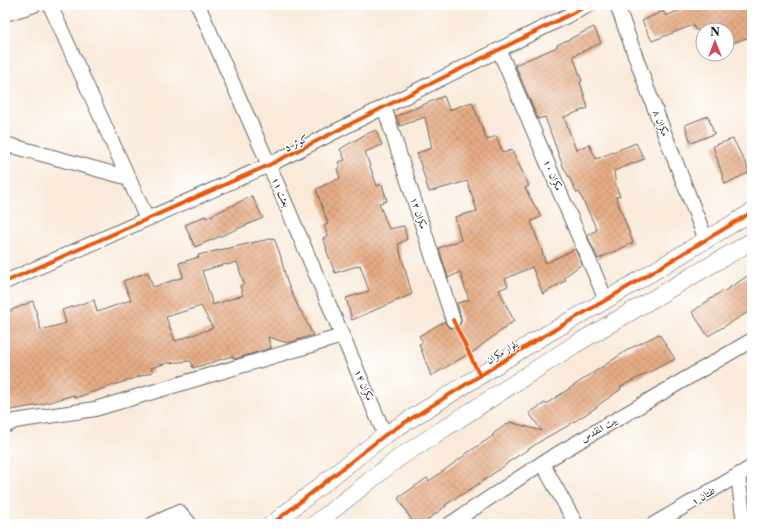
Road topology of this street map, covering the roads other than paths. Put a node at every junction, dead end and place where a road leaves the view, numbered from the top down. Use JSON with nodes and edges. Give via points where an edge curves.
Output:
{"nodes":[{"id":1,"x":34,"y":5,"type":"edge"},
{"id":2,"x":50,"y":5,"type":"edge"},
{"id":3,"x":198,"y":5,"type":"edge"},
{"id":4,"x":589,"y":5,"type":"edge"},
{"id":5,"x":618,"y":5,"type":"edge"},
{"id":6,"x":5,"y":14,"type":"edge"},
{"id":7,"x":499,"y":50,"type":"junction"},
{"id":8,"x":384,"y":106,"type":"junction"},
{"id":9,"x":5,"y":144,"type":"edge"},
{"id":10,"x":269,"y":165,"type":"junction"},
{"id":11,"x":129,"y":178,"type":"junction"},
{"id":12,"x":752,"y":212,"type":"edge"},
{"id":13,"x":147,"y":219,"type":"junction"},
{"id":14,"x":706,"y":240,"type":"junction"},
{"id":15,"x":752,"y":241,"type":"edge"},
{"id":16,"x":676,"y":257,"type":"junction"},
{"id":17,"x":688,"y":278,"type":"junction"},
{"id":18,"x":5,"y":282,"type":"edge"},
{"id":19,"x":606,"y":300,"type":"junction"},
{"id":20,"x":453,"y":320,"type":"dead end"},
{"id":21,"x":342,"y":336,"type":"junction"},
{"id":22,"x":752,"y":340,"type":"edge"},
{"id":23,"x":5,"y":426,"type":"edge"},
{"id":24,"x":385,"y":435,"type":"junction"},
{"id":25,"x":542,"y":463,"type":"junction"},
{"id":26,"x":752,"y":467,"type":"edge"},
{"id":27,"x":738,"y":475,"type":"junction"},
{"id":28,"x":153,"y":524,"type":"edge"},
{"id":29,"x":190,"y":524,"type":"edge"},
{"id":30,"x":272,"y":524,"type":"edge"},
{"id":31,"x":316,"y":524,"type":"edge"},
{"id":32,"x":450,"y":524,"type":"edge"},
{"id":33,"x":576,"y":524,"type":"edge"},
{"id":34,"x":654,"y":524,"type":"edge"},
{"id":35,"x":744,"y":524,"type":"edge"}],
"edges":[{"from":1,"to":6,"type":"street"},
{"from":2,"to":11,"type":"street"},
{"from":3,"to":10,"type":"street","name":"بعثت ۱۱"},
{"from":4,"to":7,"type":"street","name":"کوثر ۵"},
{"from":5,"to":14,"type":"street","name":"مکران ۸","via":[[648,91]]},
{"from":7,"to":8,"type":"street","name":"کوثر ۵"},
{"from":7,"to":19,"type":"street","name":"مکران ۱۰"},
{"from":8,"to":10,"type":"street","name":"کوثر ۵"},
{"from":8,"to":20,"type":"street","name":"مکران ۱۲"},
{"from":9,"to":11,"type":"street"},
{"from":10,"to":13,"type":"street","name":"کوثر ۵"},
{"from":10,"to":21,"type":"street","name":"بعثت ۱۱"},
{"from":11,"to":13,"type":"street"},
{"from":12,"to":14,"type":"street","name":"بلوار مکران"},
{"from":13,"to":18,"type":"street","name":"کوثر ۵"},
{"from":14,"to":16,"type":"street","name":"بلوار مکران"},
{"from":15,"to":17,"type":"street"},
{"from":16,"to":17,"type":"street"},
{"from":16,"to":19,"type":"street","name":"بلوار مکران"},
{"from":17,"to":31,"type":"street","via":[[574,345],[400,457]]},
{"from":19,"to":24,"type":"street","name":"بلوار مکران","via":[[535,341]]},
{"from":21,"to":23,"type":"street","via":[[95,409],[15,421]]},
{"from":21,"to":24,"type":"street","name":"مکران ۱۴"},
{"from":22,"to":25,"type":"street","name":"بیت المقدس"},
{"from":24,"to":30,"type":"street","name":"بلوار مکران"},
{"from":25,"to":32,"type":"street","name":"بیت المقدس"},
{"from":25,"to":33,"type":"street"},
{"from":26,"to":27,"type":"street","name":"تفتان ۱"},
{"from":27,"to":34,"type":"street","name":"تفتان ۱"},
{"from":27,"to":35,"type":"street"},
{"from":28,"to":29,"type":"street","via":[[179,512]]}]}
